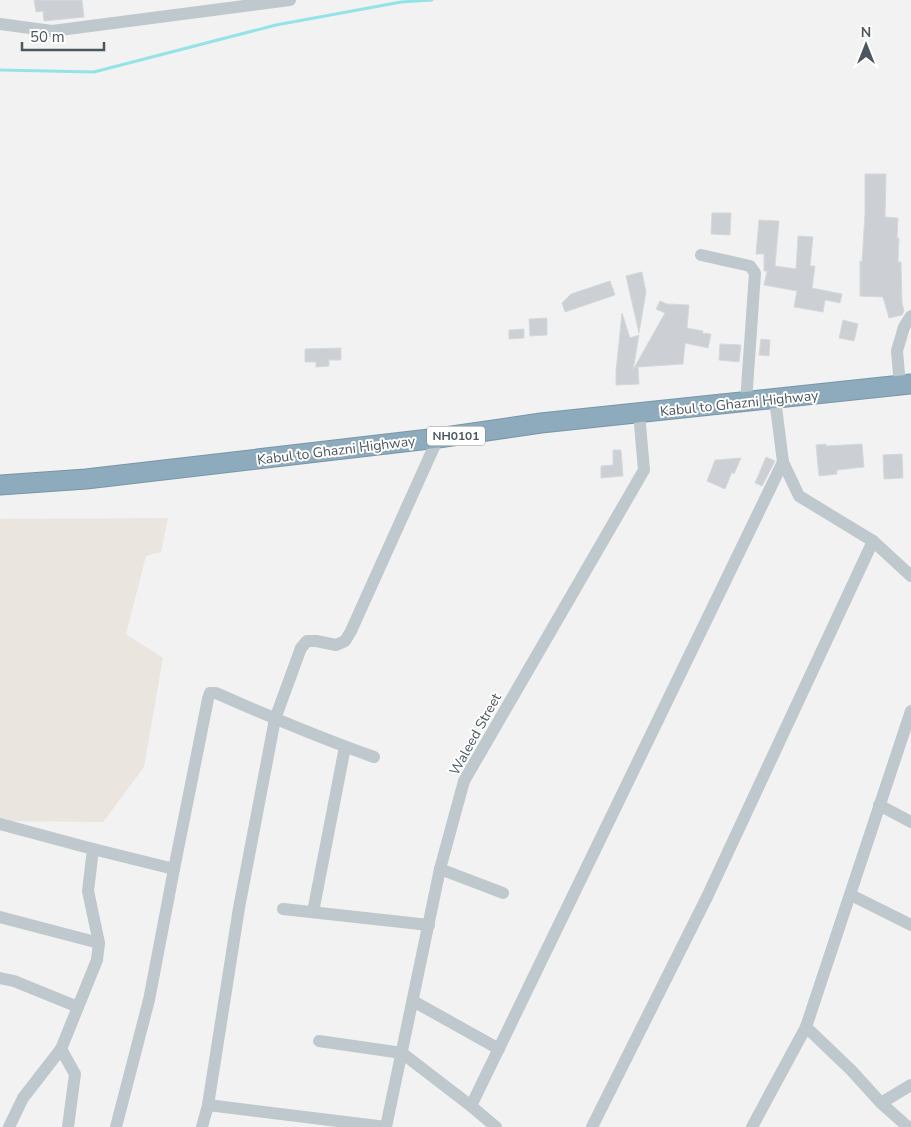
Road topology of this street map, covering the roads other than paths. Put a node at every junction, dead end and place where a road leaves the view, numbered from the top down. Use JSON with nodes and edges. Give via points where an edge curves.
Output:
{"nodes":[{"id":1,"x":290,"y":0,"type":"edge"},
{"id":2,"x":0,"y":24,"type":"edge"},
{"id":3,"x":701,"y":255,"type":"dead end"},
{"id":4,"x":911,"y":316,"type":"edge"},
{"id":5,"x":905,"y":385,"type":"edge"},
{"id":6,"x":775,"y":399,"type":"junction"},
{"id":7,"x":746,"y":402,"type":"junction"},
{"id":8,"x":639,"y":413,"type":"junction"},
{"id":9,"x":438,"y":438,"type":"junction"},
{"id":10,"x":783,"y":462,"type":"junction"},
{"id":11,"x":0,"y":485,"type":"edge"},
{"id":12,"x":873,"y":541,"type":"junction"},
{"id":13,"x":911,"y":576,"type":"edge"},
{"id":14,"x":910,"y":718,"type":"edge"},
{"id":15,"x":275,"y":719,"type":"junction"},
{"id":16,"x":344,"y":746,"type":"junction"},
{"id":17,"x":374,"y":757,"type":"dead end"},
{"id":18,"x":880,"y":805,"type":"junction"},
{"id":19,"x":911,"y":822,"type":"edge"},
{"id":20,"x":0,"y":824,"type":"edge"},
{"id":21,"x":94,"y":849,"type":"junction"},
{"id":22,"x":440,"y":868,"type":"junction"},
{"id":23,"x":174,"y":869,"type":"junction"},
{"id":24,"x":503,"y":893,"type":"dead end"},
{"id":25,"x":851,"y":895,"type":"junction"},
{"id":26,"x":283,"y":909,"type":"dead end"},
{"id":27,"x":313,"y":912,"type":"junction"},
{"id":28,"x":0,"y":917,"type":"edge"},
{"id":29,"x":429,"y":925,"type":"junction"},
{"id":30,"x":911,"y":925,"type":"edge"},
{"id":31,"x":99,"y":942,"type":"junction"},
{"id":32,"x":0,"y":978,"type":"edge"},
{"id":33,"x":413,"y":1000,"type":"junction"},
{"id":34,"x":78,"y":1007,"type":"junction"},
{"id":35,"x":806,"y":1027,"type":"junction"},
{"id":36,"x":319,"y":1041,"type":"dead end"},
{"id":37,"x":61,"y":1049,"type":"junction"},
{"id":38,"x":499,"y":1049,"type":"junction"},
{"id":39,"x":402,"y":1053,"type":"junction"},
{"id":40,"x":911,"y":1085,"type":"edge"},
{"id":41,"x":881,"y":1103,"type":"junction"},
{"id":42,"x":208,"y":1105,"type":"junction"},
{"id":43,"x":470,"y":1106,"type":"junction"},
{"id":44,"x":9,"y":1127,"type":"edge"},
{"id":45,"x":68,"y":1127,"type":"edge"},
{"id":46,"x":116,"y":1127,"type":"edge"},
{"id":47,"x":202,"y":1127,"type":"edge"},
{"id":48,"x":386,"y":1127,"type":"edge"},
{"id":49,"x":496,"y":1127,"type":"edge"},
{"id":50,"x":592,"y":1127,"type":"edge"},
{"id":51,"x":752,"y":1127,"type":"edge"},
{"id":52,"x":908,"y":1127,"type":"edge"}],
"edges":[{"from":1,"to":2,"type":"street","via":[[52,31]]},
{"from":3,"to":7,"type":"street","via":[[750,266],[755,274]]},
{"from":4,"to":5,"type":"street","via":[[897,351]]},
{"from":5,"to":6,"type":"highway","name":"Kabul to Ghazni Highway","number":"NH0101"},
{"from":6,"to":7,"type":"highway","name":"Kabul to Ghazni Highway","number":"NH0101"},
{"from":6,"to":10,"type":"street"},
{"from":7,"to":8,"type":"highway","name":"Kabul to Ghazni Highway","number":"NH0101"},
{"from":8,"to":9,"type":"highway","name":"Kabul to Ghazni Highway","number":"NH0101"},
{"from":8,"to":22,"type":"street","name":"Waleed Street","via":[[644,470],[464,781]]},
{"from":9,"to":11,"type":"highway","name":"Kabul to Ghazni Highway","number":"NH0101","via":[[86,479]]},
{"from":9,"to":15,"type":"street","via":[[346,641],[336,645],[307,641],[301,648]]},
{"from":10,"to":12,"type":"street","via":[[799,496]]},
{"from":10,"to":38,"type":"street"},
{"from":12,"to":13,"type":"street"},
{"from":12,"to":50,"type":"street","via":[[707,898]]},
{"from":14,"to":18,"type":"street"},
{"from":15,"to":16,"type":"street"},
{"from":15,"to":23,"type":"street","via":[[216,693],[210,694]]},
{"from":15,"to":42,"type":"street","via":[[238,908]]},
{"from":16,"to":17,"type":"street"},
{"from":16,"to":27,"type":"street"},
{"from":18,"to":19,"type":"street"},
{"from":18,"to":25,"type":"street"},
{"from":20,"to":21,"type":"street"},
{"from":21,"to":23,"type":"street"},
{"from":21,"to":31,"type":"street","via":[[88,891]]},
{"from":22,"to":24,"type":"street"},
{"from":22,"to":29,"type":"street","name":"Waleed Street"},
{"from":23,"to":46,"type":"street","via":[[149,1000]]},
{"from":25,"to":30,"type":"street"},
{"from":25,"to":35,"type":"street"},
{"from":26,"to":27,"type":"street"},
{"from":27,"to":29,"type":"street"},
{"from":28,"to":31,"type":"street"},
{"from":29,"to":33,"type":"street","name":"Waleed Street"},
{"from":31,"to":34,"type":"street","via":[[97,960]]},
{"from":32,"to":34,"type":"street"},
{"from":33,"to":38,"type":"street"},
{"from":33,"to":39,"type":"street","name":"Waleed Street"},
{"from":34,"to":37,"type":"street"},
{"from":35,"to":41,"type":"street"},
{"from":35,"to":51,"type":"street"},
{"from":36,"to":39,"type":"street"},
{"from":37,"to":44,"type":"street","via":[[23,1098]]},
{"from":37,"to":45,"type":"street","via":[[76,1074]]},
{"from":38,"to":43,"type":"street"},
{"from":39,"to":43,"type":"street"},
{"from":39,"to":48,"type":"street","name":"Waleed Street"},
{"from":40,"to":41,"type":"street"},
{"from":41,"to":52,"type":"street"},
{"from":42,"to":47,"type":"street"},
{"from":42,"to":48,"type":"street"},
{"from":43,"to":49,"type":"street"}]}
